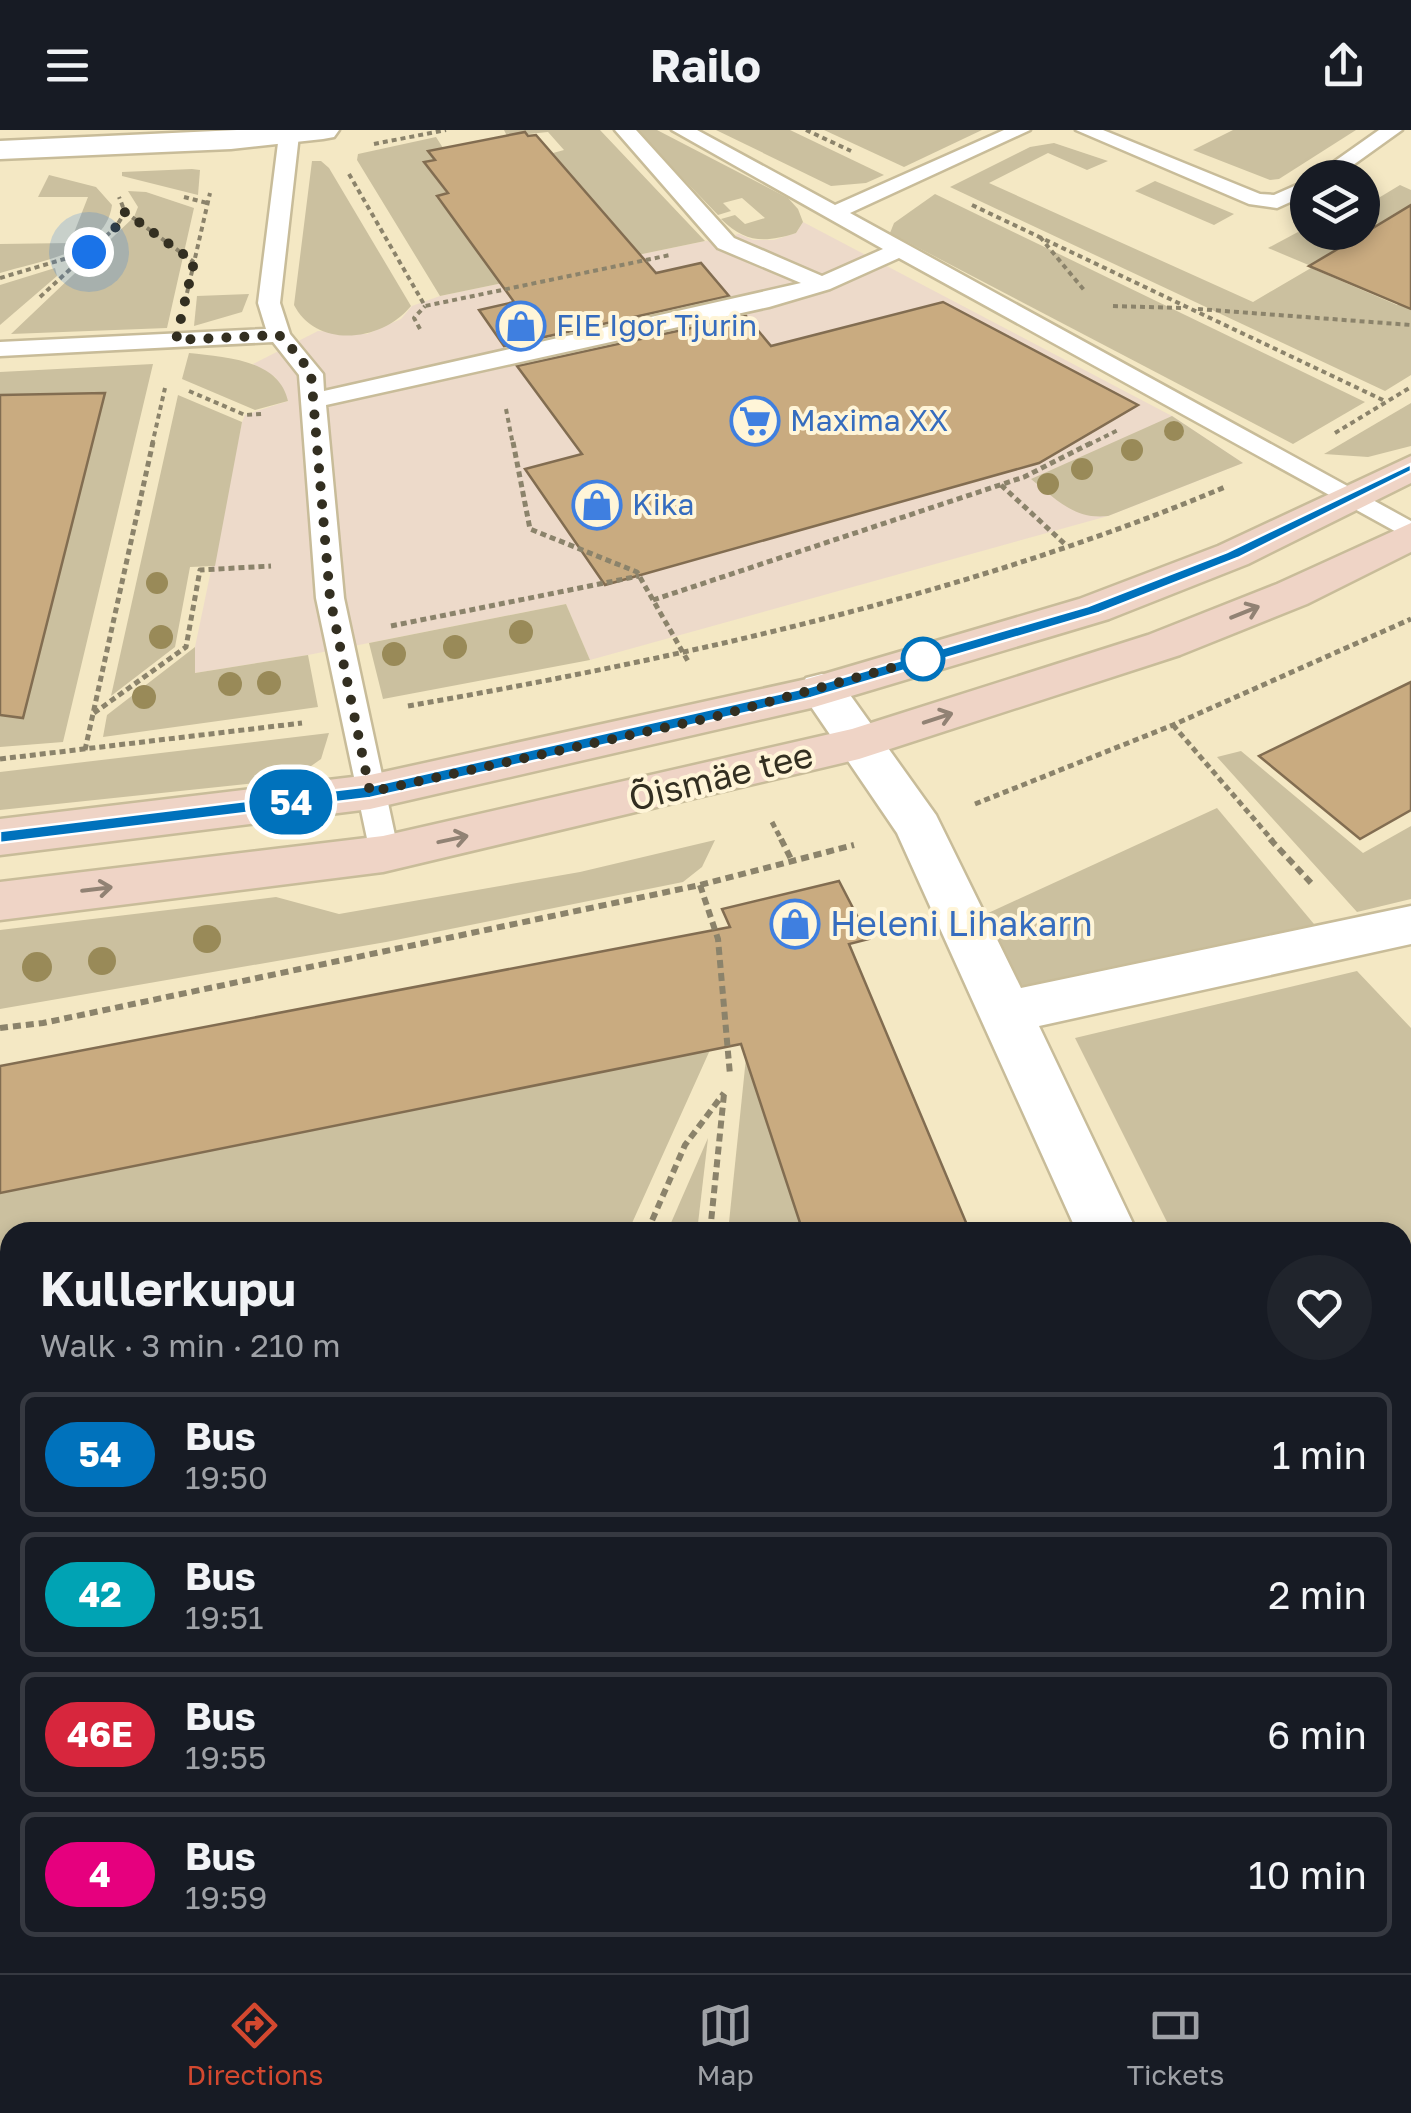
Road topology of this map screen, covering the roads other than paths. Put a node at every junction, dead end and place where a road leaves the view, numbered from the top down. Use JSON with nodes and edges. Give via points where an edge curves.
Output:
{"nodes":[{"id":1,"x":323,"y":130,"type":"edge"},
{"id":2,"x":625,"y":130,"type":"edge"},
{"id":3,"x":682,"y":130,"type":"edge"},
{"id":4,"x":1020,"y":130,"type":"edge"},
{"id":5,"x":1086,"y":130,"type":"edge"},
{"id":6,"x":1392,"y":130,"type":"edge"},
{"id":7,"x":289,"y":136,"type":"junction"},
{"id":8,"x":0,"y":150,"type":"edge"},
{"id":9,"x":1348,"y":160,"type":"edge"},
{"id":10,"x":1290,"y":195,"type":"edge"},
{"id":11,"x":834,"y":214,"type":"junction"},
{"id":12,"x":897,"y":251,"type":"junction"},
{"id":13,"x":822,"y":284,"type":"junction"},
{"id":14,"x":279,"y":335,"type":"junction"},
{"id":15,"x":0,"y":349,"type":"edge"},
{"id":16,"x":312,"y":406,"type":"junction"},
{"id":17,"x":1411,"y":468,"type":"edge"},
{"id":18,"x":1353,"y":498,"type":"junction"},
{"id":19,"x":1411,"y":534,"type":"edge"},
{"id":20,"x":822,"y":689,"type":"junction"},
{"id":21,"x":860,"y":743,"type":"junction"},
{"id":22,"x":370,"y":792,"type":"junction"},
{"id":23,"x":0,"y":837,"type":"edge"},
{"id":24,"x":383,"y":854,"type":"junction"},
{"id":25,"x":0,"y":902,"type":"edge"},
{"id":26,"x":1386,"y":931,"type":"edge"},
{"id":27,"x":1004,"y":1013,"type":"junction"},
{"id":28,"x":1102,"y":1222,"type":"edge"}],
"edges":[{"from":1,"to":7,"type":"street"},
{"from":2,"to":13,"type":"lane","via":[[726,243]]},
{"from":3,"to":11,"type":"lane"},
{"from":4,"to":11,"type":"lane"},
{"from":5,"to":10,"type":"lane","via":[[1256,200]]},
{"from":6,"to":9,"type":"lane"},
{"from":7,"to":8,"type":"street"},
{"from":7,"to":14,"type":"lane","via":[[270,303]]},
{"from":11,"to":12,"type":"lane"},
{"from":12,"to":13,"type":"lane"},
{"from":12,"to":18,"type":"lane"},
{"from":13,"to":16,"type":"lane"},
{"from":14,"to":15,"type":"lane"},
{"from":14,"to":16,"type":"lane","via":[[311,374]]},
{"from":16,"to":22,"type":"lane","via":[[338,644]]},
{"from":17,"to":18,"type":"main road","name":"Õismäe tee"},
{"from":18,"to":19,"type":"lane"},
{"from":18,"to":20,"type":"main road","name":"Õismäe tee","via":[[1094,609]]},
{"from":21,"to":19,"type":"main road","name":"Õismäe tee","one_way":true,"via":[[1164,645],[1292,594]]},
{"from":20,"to":21,"type":"street"},
{"from":20,"to":22,"type":"main road","name":"Õismäe tee"},
{"from":24,"to":21,"type":"main road","name":"Õismäe tee","one_way":true},
{"from":21,"to":27,"type":"street","via":[[918,827]]},
{"from":22,"to":23,"type":"main road","name":"Õismäe tee"},
{"from":22,"to":24,"type":"lane"},
{"from":25,"to":24,"type":"main road","name":"Õismäe tee","one_way":true},
{"from":26,"to":27,"type":"street"},
{"from":27,"to":28,"type":"street"}]}
